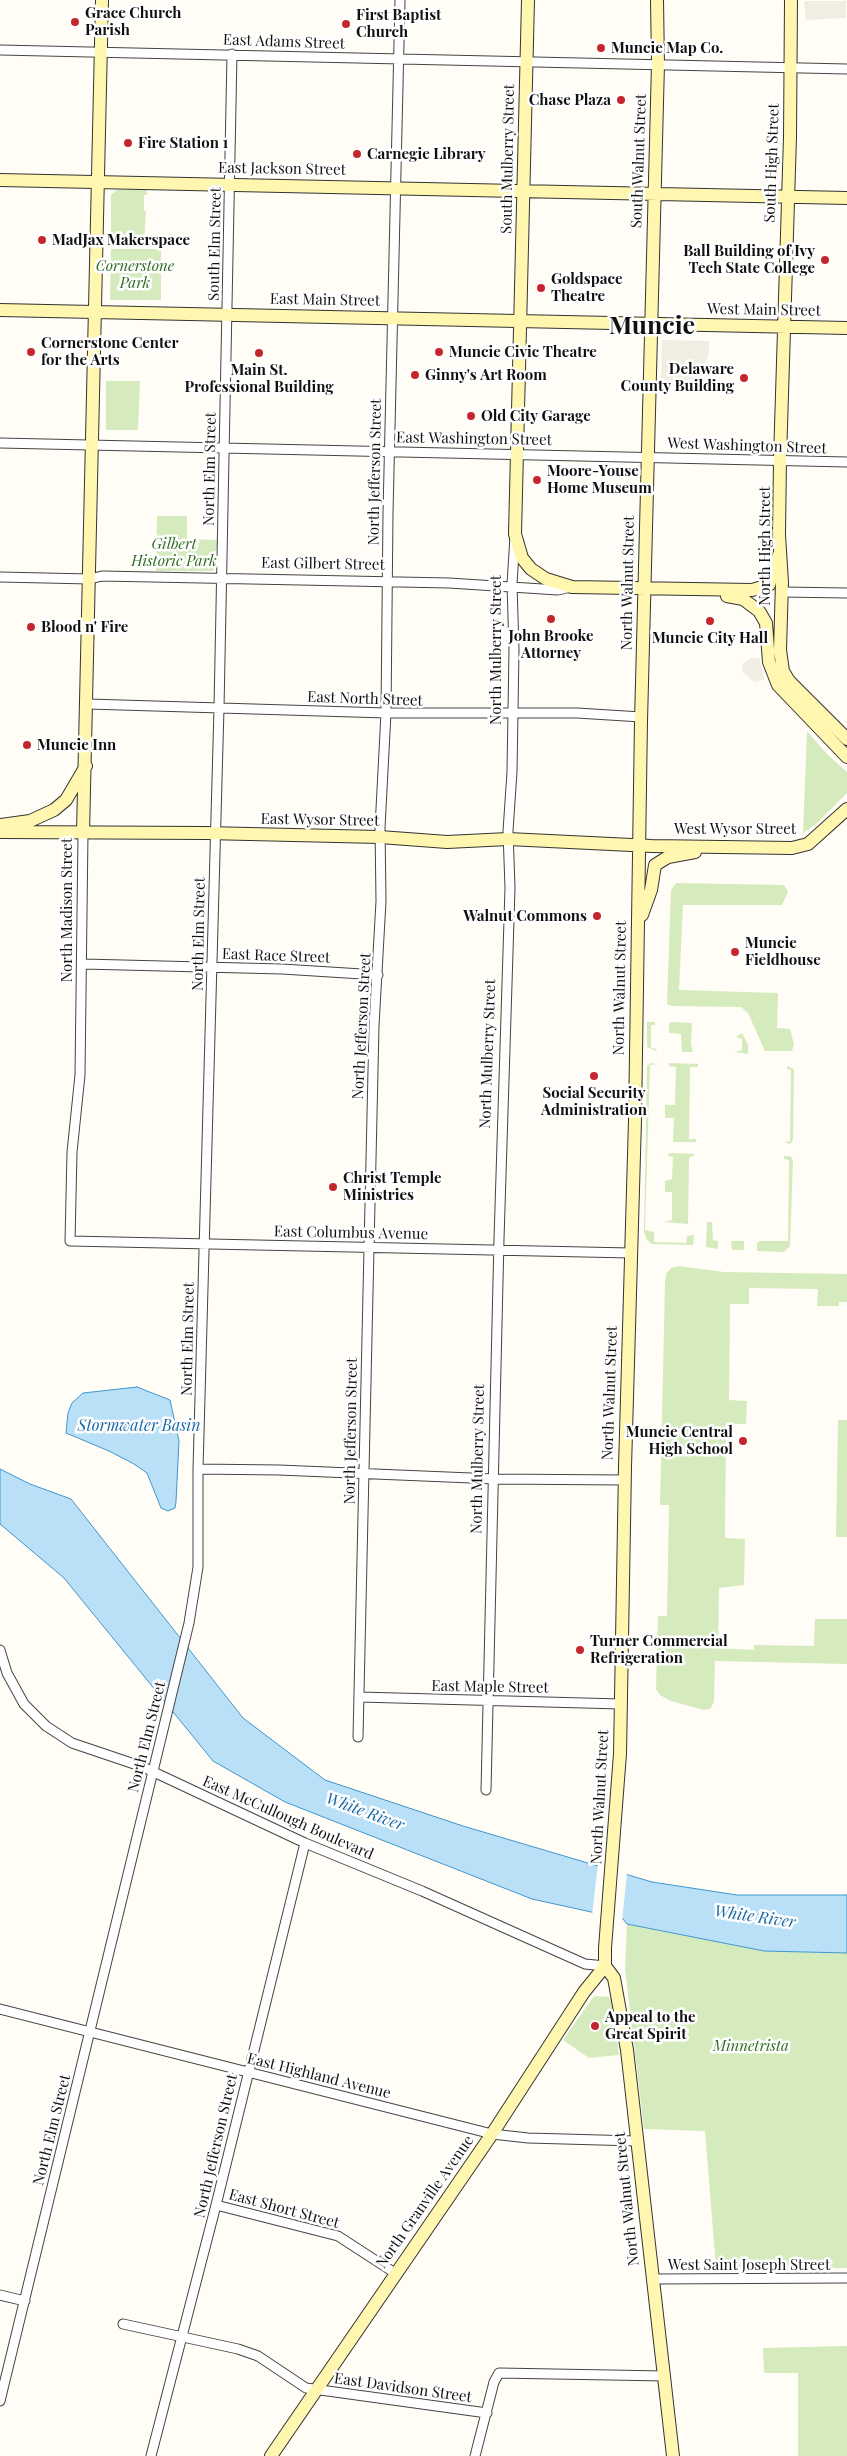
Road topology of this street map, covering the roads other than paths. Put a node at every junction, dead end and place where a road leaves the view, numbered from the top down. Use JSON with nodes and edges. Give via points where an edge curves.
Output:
{"nodes":[{"id":1,"x":102,"y":0,"type":"edge"},
{"id":2,"x":400,"y":0,"type":"edge"},
{"id":3,"x":528,"y":0,"type":"edge"},
{"id":4,"x":657,"y":0,"type":"edge"},
{"id":5,"x":791,"y":0,"type":"edge"},
{"id":6,"x":0,"y":50,"type":"edge"},
{"id":7,"x":102,"y":51,"type":"junction"},
{"id":8,"x":232,"y":54,"type":"junction"},
{"id":9,"x":398,"y":58,"type":"junction"},
{"id":10,"x":527,"y":61,"type":"junction"},
{"id":11,"x":658,"y":64,"type":"junction"},
{"id":12,"x":790,"y":68,"type":"junction"},
{"id":13,"x":847,"y":69,"type":"edge"},
{"id":14,"x":0,"y":180,"type":"edge"},
{"id":15,"x":97,"y":181,"type":"junction"},
{"id":16,"x":229,"y":184,"type":"junction"},
{"id":17,"x":396,"y":188,"type":"junction"},
{"id":18,"x":524,"y":191,"type":"junction"},
{"id":19,"x":654,"y":193,"type":"junction"},
{"id":20,"x":787,"y":197,"type":"junction"},
{"id":21,"x":847,"y":198,"type":"edge"},
{"id":22,"x":0,"y":310,"type":"edge"},
{"id":23,"x":94,"y":312,"type":"junction"},
{"id":24,"x":228,"y":314,"type":"junction"},
{"id":25,"x":392,"y":317,"type":"junction"},
{"id":26,"x":521,"y":320,"type":"junction"},
{"id":27,"x":650,"y":324,"type":"junction"},
{"id":28,"x":784,"y":327,"type":"junction"},
{"id":29,"x":847,"y":328,"type":"edge"},
{"id":30,"x":0,"y":443,"type":"edge"},
{"id":31,"x":92,"y":445,"type":"junction"},
{"id":32,"x":224,"y":447,"type":"junction"},
{"id":33,"x":389,"y":451,"type":"junction"},
{"id":34,"x":517,"y":454,"type":"junction"},
{"id":35,"x":647,"y":457,"type":"junction"},
{"id":36,"x":780,"y":460,"type":"junction"},
{"id":37,"x":847,"y":462,"type":"edge"},
{"id":38,"x":515,"y":534,"type":"junction"},
{"id":39,"x":780,"y":552,"type":"junction"},
{"id":40,"x":0,"y":577,"type":"edge"},
{"id":41,"x":221,"y":578,"type":"junction"},
{"id":42,"x":90,"y":579,"type":"junction"},
{"id":43,"x":387,"y":582,"type":"junction"},
{"id":44,"x":572,"y":586,"type":"junction"},
{"id":45,"x":513,"y":588,"type":"junction"},
{"id":46,"x":644,"y":588,"type":"junction"},
{"id":47,"x":695,"y":590,"type":"junction"},
{"id":48,"x":782,"y":592,"type":"junction"},
{"id":49,"x":847,"y":593,"type":"edge"},
{"id":50,"x":88,"y":704,"type":"junction"},
{"id":51,"x":219,"y":708,"type":"junction"},
{"id":52,"x":512,"y":712,"type":"junction"},
{"id":53,"x":386,"y":713,"type":"junction"},
{"id":54,"x":641,"y":717,"type":"junction"},
{"id":55,"x":847,"y":739,"type":"edge"},
{"id":56,"x":847,"y":757,"type":"edge"},
{"id":57,"x":86,"y":766,"type":"junction"},
{"id":58,"x":847,"y":809,"type":"edge"},
{"id":59,"x":0,"y":825,"type":"edge"},
{"id":60,"x":0,"y":832,"type":"edge"},
{"id":61,"x":83,"y":833,"type":"junction"},
{"id":62,"x":214,"y":834,"type":"junction"},
{"id":63,"x":380,"y":836,"type":"junction"},
{"id":64,"x":508,"y":839,"type":"junction"},
{"id":65,"x":639,"y":845,"type":"junction"},
{"id":66,"x":720,"y":846,"type":"junction"},
{"id":67,"x":637,"y":927,"type":"junction"},
{"id":68,"x":83,"y":964,"type":"junction"},
{"id":69,"x":212,"y":968,"type":"junction"},
{"id":70,"x":378,"y":975,"type":"junction"},
{"id":71,"x":70,"y":1241,"type":"joint"},
{"id":72,"x":204,"y":1244,"type":"junction"},
{"id":73,"x":368,"y":1248,"type":"junction"},
{"id":74,"x":498,"y":1251,"type":"junction"},
{"id":75,"x":632,"y":1253,"type":"junction"},
{"id":76,"x":198,"y":1469,"type":"junction"},
{"id":77,"x":364,"y":1474,"type":"junction"},
{"id":78,"x":495,"y":1479,"type":"junction"},
{"id":79,"x":624,"y":1480,"type":"junction"},
{"id":80,"x":0,"y":1650,"type":"edge"},
{"id":81,"x":359,"y":1697,"type":"junction"},
{"id":82,"x":488,"y":1700,"type":"junction"},
{"id":83,"x":621,"y":1704,"type":"junction"},
{"id":84,"x":358,"y":1737,"type":"dead end"},
{"id":85,"x":153,"y":1772,"type":"junction"},
{"id":86,"x":486,"y":1790,"type":"dead end"},
{"id":87,"x":305,"y":1843,"type":"junction"},
{"id":88,"x":605,"y":1966,"type":"junction"},
{"id":89,"x":0,"y":2009,"type":"edge"},
{"id":90,"x":90,"y":2032,"type":"junction"},
{"id":91,"x":247,"y":2072,"type":"junction"},
{"id":92,"x":492,"y":2134,"type":"junction"},
{"id":93,"x":636,"y":2141,"type":"junction"},
{"id":94,"x":216,"y":2205,"type":"junction"},
{"id":95,"x":395,"y":2273,"type":"junction"},
{"id":96,"x":847,"y":2278,"type":"edge"},
{"id":97,"x":652,"y":2279,"type":"junction"},
{"id":98,"x":0,"y":2295,"type":"edge"},
{"id":99,"x":24,"y":2301,"type":"junction"},
{"id":100,"x":124,"y":2324,"type":"dead end"},
{"id":101,"x":181,"y":2337,"type":"junction"},
{"id":102,"x":665,"y":2376,"type":"junction"},
{"id":103,"x":316,"y":2389,"type":"junction"},
{"id":104,"x":0,"y":2401,"type":"edge"},
{"id":105,"x":487,"y":2414,"type":"junction"},
{"id":106,"x":151,"y":2456,"type":"edge"},
{"id":107,"x":271,"y":2456,"type":"edge"},
{"id":108,"x":475,"y":2456,"type":"edge"},
{"id":109,"x":673,"y":2456,"type":"edge"}],
"edges":[{"from":1,"to":7,"type":"main road","name":"North Madison Street"},
{"from":2,"to":9,"type":"street","name":"North Jefferson Street"},
{"from":3,"to":10,"type":"main road","name":"South Mulberry Street"},
{"from":4,"to":11,"type":"main road","name":"South Walnut Street"},
{"from":5,"to":12,"type":"main road","name":"South High Street"},
{"from":6,"to":7,"type":"street","name":"East Adams Street"},
{"from":7,"to":8,"type":"street","name":"East Adams Street"},
{"from":7,"to":15,"type":"main road","name":"North Madison Street"},
{"from":8,"to":9,"type":"street","name":"East Adams Street"},
{"from":8,"to":16,"type":"street","name":"South Elm Street"},
{"from":9,"to":10,"type":"street","name":"East Adams Street"},
{"from":9,"to":17,"type":"street","name":"North Jefferson Street"},
{"from":10,"to":11,"type":"street","name":"East Adams Street"},
{"from":10,"to":18,"type":"main road","name":"South Mulberry Street"},
{"from":11,"to":12,"type":"street","name":"East Adams Street"},
{"from":11,"to":19,"type":"main road","name":"South Walnut Street"},
{"from":12,"to":13,"type":"street","name":"East Adams Street"},
{"from":12,"to":20,"type":"main road","name":"South High Street"},
{"from":14,"to":15,"type":"main road","name":"East Jackson Street"},
{"from":15,"to":16,"type":"main road","name":"East Jackson Street"},
{"from":15,"to":23,"type":"main road","name":"North Madison Street"},
{"from":16,"to":17,"type":"main road","name":"East Jackson Street"},
{"from":16,"to":24,"type":"street","name":"South Elm Street"},
{"from":17,"to":18,"type":"main road","name":"East Jackson Street"},
{"from":17,"to":25,"type":"street","name":"North Jefferson Street"},
{"from":18,"to":19,"type":"main road","name":"East Jackson Street"},
{"from":18,"to":26,"type":"main road","name":"South Mulberry Street"},
{"from":19,"to":20,"type":"main road","name":"East Jackson Street"},
{"from":19,"to":27,"type":"main road","name":"South Walnut Street"},
{"from":20,"to":21,"type":"main road","name":"East Jackson Street"},
{"from":20,"to":28,"type":"main road","name":"South High Street"},
{"from":22,"to":23,"type":"main road","name":"East Main Street"},
{"from":23,"to":24,"type":"main road","name":"East Main Street"},
{"from":23,"to":31,"type":"main road","name":"North Madison Street"},
{"from":24,"to":25,"type":"main road","name":"East Main Street"},
{"from":24,"to":32,"type":"street","name":"North Elm Street"},
{"from":25,"to":26,"type":"main road","name":"East Main Street"},
{"from":25,"to":33,"type":"street","name":"North Jefferson Street"},
{"from":26,"to":27,"type":"main road","name":"East Main Street"},
{"from":26,"to":34,"type":"main road","name":"North Mulberry Street"},
{"from":27,"to":28,"type":"main road","name":"West Main Street"},
{"from":27,"to":35,"type":"main road","name":"North Walnut Street"},
{"from":28,"to":29,"type":"main road","name":"West Main Street"},
{"from":28,"to":36,"type":"main road","name":"North High Street"},
{"from":30,"to":31,"type":"street","name":"East Washington Street"},
{"from":31,"to":32,"type":"street","name":"East Washington Street"},
{"from":31,"to":42,"type":"main road","name":"North Madison Street"},
{"from":32,"to":33,"type":"street","name":"East Washington Street"},
{"from":32,"to":41,"type":"street","name":"North Elm Street"},
{"from":33,"to":34,"type":"street","name":"East Washington Street"},
{"from":33,"to":43,"type":"street","name":"North Jefferson Street"},
{"from":34,"to":35,"type":"street","name":"East Washington Street"},
{"from":34,"to":38,"type":"main road","name":"North Mulberry Street"},
{"from":35,"to":36,"type":"street","name":"West Washington Street"},
{"from":35,"to":46,"type":"main road","name":"North Walnut Street"},
{"from":36,"to":37,"type":"street","name":"West Washington Street"},
{"from":36,"to":39,"type":"main road","name":"North High Street"},
{"from":38,"to":44,"type":"main road","via":[[522,558],[531,569],[546,579]]},
{"from":38,"to":45,"type":"street","name":"North Mulberry Street","via":[[512,545]]},
{"from":39,"to":47,"type":"main road","via":[[772,579],[760,589]]},
{"from":39,"to":48,"type":"main road","name":"North High Street"},
{"from":40,"to":42,"type":"street","name":"East Gilbert Street"},
{"from":41,"to":42,"type":"street","name":"East Gilbert Street","via":[[102,576]]},
{"from":41,"to":43,"type":"street","name":"East Gilbert Street"},
{"from":41,"to":51,"type":"street","name":"North Elm Street"},
{"from":42,"to":50,"type":"main road","name":"North Madison Street"},
{"from":43,"to":45,"type":"street","name":"East Gilbert Street"},
{"from":43,"to":53,"type":"street","name":"North Jefferson Street"},
{"from":44,"to":45,"type":"street","name":"East Gilbert Street","via":[[558,590]]},
{"from":44,"to":46,"type":"main road","name":"East Gilbert Street"},
{"from":45,"to":52,"type":"street","name":"North Mulberry Street"},
{"from":46,"to":47,"type":"main road","name":"East Gilbert Street"},
{"from":46,"to":54,"type":"main road","name":"North Walnut Street"},
{"from":47,"to":56,"type":"main road","name":"North High Street","via":[[743,599],[759,611],[766,624],[769,662],[778,685]]},
{"from":48,"to":49,"type":"street"},
{"from":48,"to":55,"type":"main road","name":"North High Street","via":[[780,650],[784,671],[798,691]]},
{"from":50,"to":51,"type":"street","name":"East North Street"},
{"from":50,"to":57,"type":"main road","name":"North Madison Street"},
{"from":51,"to":53,"type":"street","name":"East North Street"},
{"from":51,"to":62,"type":"street","name":"North Elm Street"},
{"from":52,"to":53,"type":"street","name":"East North Street"},
{"from":52,"to":54,"type":"street","name":"East North Street"},
{"from":52,"to":64,"type":"street","name":"North Mulberry Street"},
{"from":53,"to":63,"type":"street","name":"North Jefferson Street"},
{"from":54,"to":65,"type":"main road","name":"North Walnut Street"},
{"from":57,"to":59,"type":"main road","via":[[66,800],[54,810],[30,821]]},
{"from":57,"to":61,"type":"main road","name":"North Madison Street"},
{"from":58,"to":66,"type":"main road","name":"West Wysor Street","via":[[818,837],[801,847]]},
{"from":60,"to":61,"type":"main road","name":"East Wysor Street"},
{"from":61,"to":62,"type":"main road","name":"East Wysor Street"},
{"from":61,"to":68,"type":"street","name":"North Madison Street"},
{"from":62,"to":63,"type":"main road","name":"East Wysor Street"},
{"from":62,"to":69,"type":"street","name":"North Elm Street"},
{"from":63,"to":64,"type":"main road","name":"East Wysor Street","via":[[447,842]]},
{"from":63,"to":70,"type":"street","name":"North Jefferson Street"},
{"from":64,"to":65,"type":"main road","name":"East Wysor Street"},
{"from":64,"to":74,"type":"street","name":"North Mulberry Street","via":[[510,888]]},
{"from":65,"to":66,"type":"main road","name":"West Wysor Street"},
{"from":65,"to":67,"type":"main road","name":"North Walnut Street"},
{"from":66,"to":67,"type":"main road","via":[[658,862]]},
{"from":67,"to":75,"type":"main road","name":"North Walnut Street"},
{"from":68,"to":69,"type":"street","name":"East Race Street"},
{"from":68,"to":71,"type":"street","name":"North Madison Street"},
{"from":69,"to":70,"type":"street","name":"East Race Street"},
{"from":69,"to":72,"type":"street","name":"North Elm Street"},
{"from":70,"to":73,"type":"street","name":"North Jefferson Street"},
{"from":71,"to":72,"type":"street","name":"East Columbus Avenue"},
{"from":72,"to":73,"type":"street","name":"East Columbus Avenue"},
{"from":72,"to":76,"type":"street","name":"North Elm Street"},
{"from":73,"to":74,"type":"street","name":"East Columbus Avenue"},
{"from":73,"to":77,"type":"street","name":"North Jefferson Street"},
{"from":74,"to":75,"type":"street","name":"East Columbus Avenue"},
{"from":74,"to":78,"type":"street","name":"North Mulberry Street"},
{"from":75,"to":79,"type":"main road","name":"North Walnut Street"},
{"from":76,"to":77,"type":"street"},
{"from":76,"to":85,"type":"street","name":"North Elm Street","via":[[198,1566],[189,1623]]},
{"from":77,"to":78,"type":"street"},
{"from":77,"to":81,"type":"street","name":"North Jefferson Street"},
{"from":78,"to":79,"type":"street"},
{"from":78,"to":82,"type":"street","name":"North Mulberry Street"},
{"from":79,"to":83,"type":"main road","name":"North Walnut Street"},
{"from":80,"to":85,"type":"street","name":"East McCullough Boulevard","via":[[14,1690],[46,1726],[72,1743]]},
{"from":81,"to":82,"type":"street","name":"East Maple Street"},
{"from":81,"to":84,"type":"street","name":"North Jefferson Street"},
{"from":82,"to":83,"type":"street","name":"East Maple Street"},
{"from":82,"to":86,"type":"street","name":"North Mulberry Street"},
{"from":83,"to":88,"type":"main road","name":"North Walnut Street"},
{"from":85,"to":87,"type":"street","name":"East McCullough Boulevard"},
{"from":85,"to":90,"type":"street","name":"North Elm Street"},
{"from":87,"to":88,"type":"street","name":"East McCullough Boulevard","via":[[585,1964]]},
{"from":87,"to":91,"type":"street","name":"North Jefferson Street"},
{"from":88,"to":92,"type":"main road","name":"North Granville Avenue","via":[[586,1988]]},
{"from":88,"to":93,"type":"main road","name":"North Walnut Street","via":[[614,1978],[618,1996]]},
{"from":89,"to":90,"type":"street","name":"East Highland Avenue"},
{"from":90,"to":91,"type":"street","name":"East Highland Avenue"},
{"from":90,"to":99,"type":"street","name":"North Elm Street"},
{"from":91,"to":92,"type":"street","name":"East Highland Avenue"},
{"from":91,"to":94,"type":"street","name":"North Jefferson Street"},
{"from":92,"to":93,"type":"street","name":"East Highland Avenue"},
{"from":92,"to":95,"type":"main road","name":"North Granville Avenue"},
{"from":93,"to":97,"type":"main road","name":"North Walnut Street"},
{"from":94,"to":95,"type":"street","name":"East Short Street","via":[[338,2236]]},
{"from":94,"to":101,"type":"street","name":"North Jefferson Street"},
{"from":95,"to":103,"type":"main road","name":"North Granville Avenue"},
{"from":96,"to":97,"type":"street","name":"West Saint Joseph Street"},
{"from":97,"to":102,"type":"main road","name":"North Walnut Street"},
{"from":98,"to":99,"type":"street"},
{"from":99,"to":104,"type":"street","name":"North Elm Street"},
{"from":100,"to":101,"type":"street","name":"East Davidson Street"},
{"from":101,"to":103,"type":"street","name":"East Davidson Street","via":[[258,2356],[306,2388]]},
{"from":101,"to":106,"type":"street","name":"North Jefferson Street"},
{"from":102,"to":105,"type":"street","via":[[499,2373]]},
{"from":102,"to":109,"type":"main road","name":"North Walnut Street"},
{"from":103,"to":105,"type":"street","name":"East Davidson Street"},
{"from":103,"to":107,"type":"main road","name":"North Granville Avenue"},
{"from":105,"to":108,"type":"street"}]}
